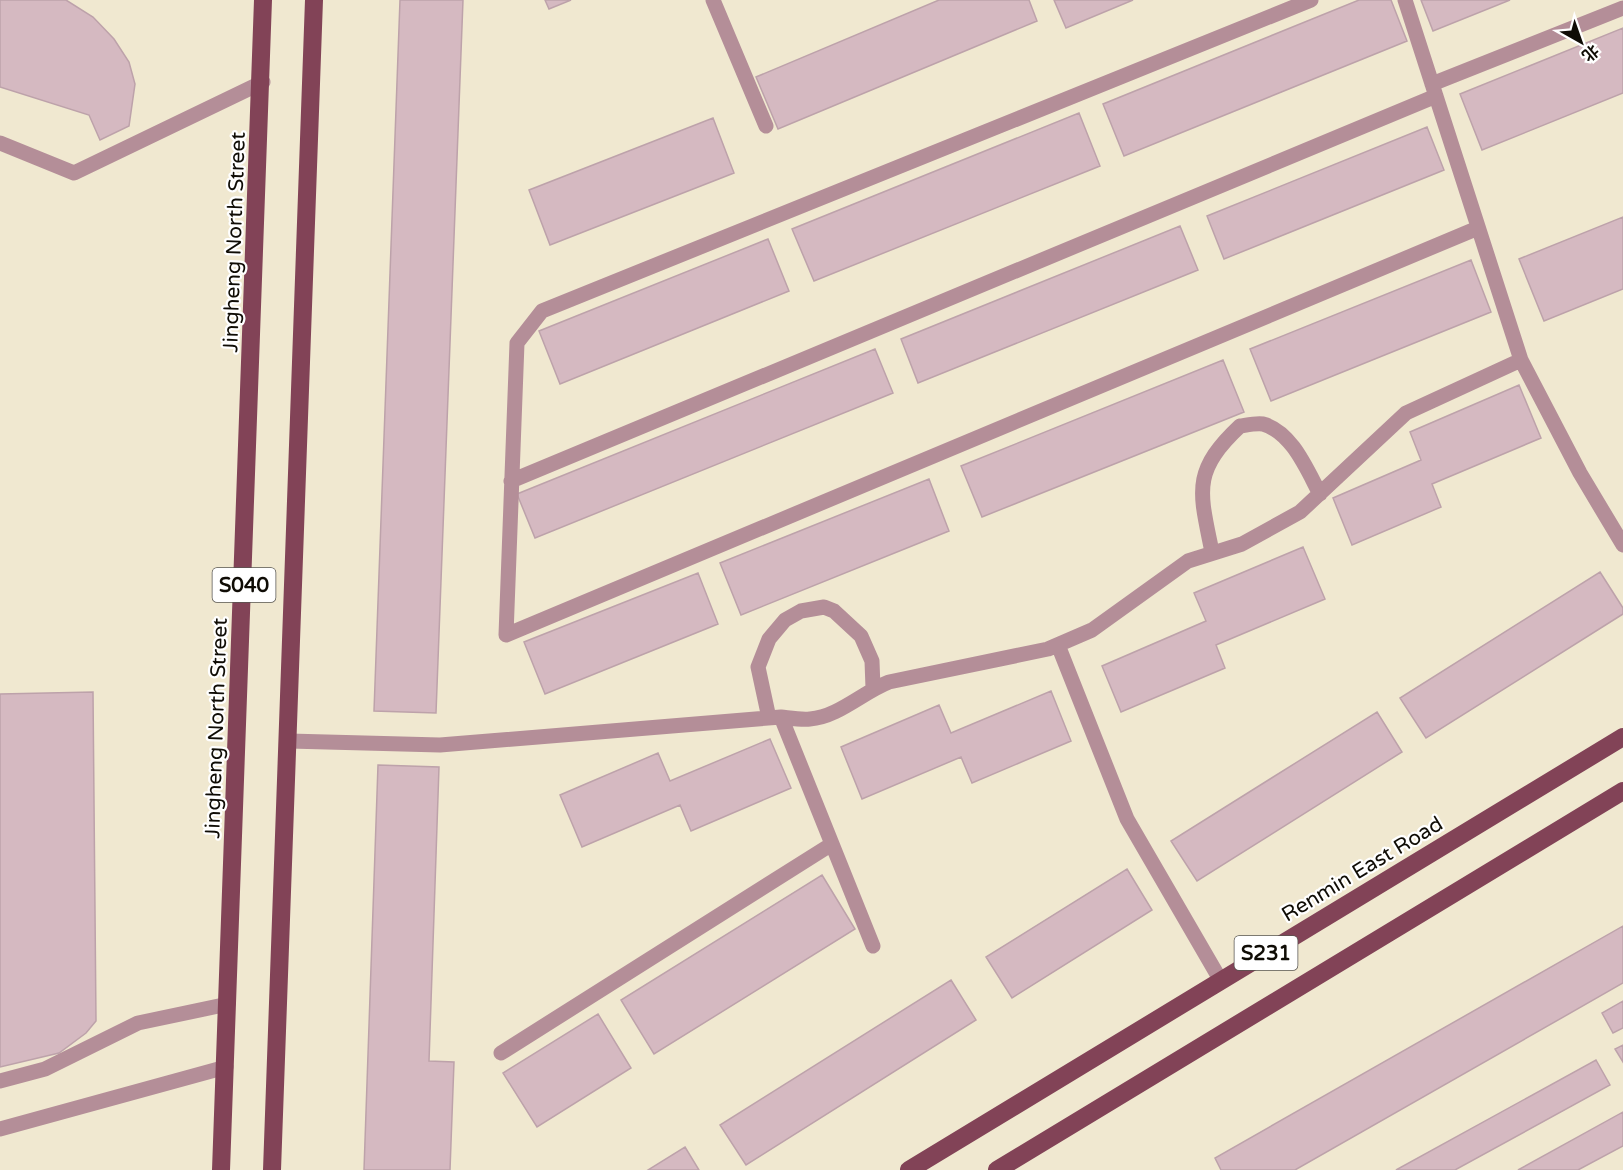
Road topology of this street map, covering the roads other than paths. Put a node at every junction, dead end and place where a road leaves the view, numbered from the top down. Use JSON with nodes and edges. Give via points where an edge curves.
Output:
{"nodes":[{"id":1,"x":263,"y":0,"type":"edge"},
{"id":2,"x":314,"y":0,"type":"edge"},
{"id":3,"x":713,"y":0,"type":"edge"},
{"id":4,"x":1311,"y":0,"type":"edge"},
{"id":5,"x":1405,"y":0,"type":"edge"},
{"id":6,"x":1623,"y":8,"type":"edge"},
{"id":7,"x":262,"y":82,"type":"junction"},
{"id":8,"x":1434,"y":90,"type":"junction"},
{"id":9,"x":766,"y":126,"type":"dead end"},
{"id":10,"x":0,"y":143,"type":"edge"},
{"id":11,"x":1478,"y":228,"type":"junction"},
{"id":12,"x":1521,"y":360,"type":"junction"},
{"id":13,"x":511,"y":481,"type":"junction"},
{"id":14,"x":1320,"y":494,"type":"junction"},
{"id":15,"x":1623,"y":545,"type":"edge"},
{"id":16,"x":1212,"y":552,"type":"junction"},
{"id":17,"x":1058,"y":645,"type":"junction"},
{"id":18,"x":873,"y":688,"type":"junction"},
{"id":19,"x":775,"y":718,"type":"junction"},
{"id":20,"x":1623,"y":736,"type":"edge"},
{"id":21,"x":289,"y":741,"type":"junction"},
{"id":22,"x":1623,"y":790,"type":"edge"},
{"id":23,"x":832,"y":844,"type":"junction"},
{"id":24,"x":873,"y":946,"type":"dead end"},
{"id":25,"x":1221,"y":981,"type":"junction"},
{"id":26,"x":228,"y":1004,"type":"junction"},
{"id":27,"x":501,"y":1053,"type":"dead end"},
{"id":28,"x":226,"y":1067,"type":"junction"},
{"id":29,"x":0,"y":1081,"type":"edge"},
{"id":30,"x":0,"y":1129,"type":"edge"},
{"id":31,"x":221,"y":1170,"type":"edge"},
{"id":32,"x":272,"y":1170,"type":"edge"},
{"id":33,"x":909,"y":1170,"type":"edge"},
{"id":34,"x":997,"y":1170,"type":"edge"}],
"edges":[{"from":1,"to":7,"type":"main road","name":"Jingheng North Street","number":"S040"},
{"from":2,"to":21,"type":"main road","number":"S040"},
{"from":3,"to":9,"type":"lane"},
{"from":4,"to":13,"type":"lane","via":[[543,311],[517,343]]},
{"from":5,"to":8,"type":"lane"},
{"from":6,"to":8,"type":"lane"},
{"from":7,"to":10,"type":"lane","via":[[74,173]]},
{"from":7,"to":26,"type":"main road","name":"Jingheng North Street","number":"S040"},
{"from":8,"to":11,"type":"lane"},
{"from":8,"to":13,"type":"lane"},
{"from":11,"to":12,"type":"lane"},
{"from":11,"to":13,"type":"lane","via":[[506,635]]},
{"from":12,"to":14,"type":"lane","via":[[1406,413]]},
{"from":12,"to":15,"type":"lane"},
{"from":14,"to":16,"type":"lane","via":[[1300,512],[1242,544]]},
{"from":14,"to":16,"type":"lane","via":[[1301,459],[1280,434],[1261,424],[1239,426],[1208,460],[1200,497]]},
{"from":16,"to":17,"type":"lane","via":[[1188,561],[1158,580],[1092,630]]},
{"from":17,"to":18,"type":"lane"},
{"from":17,"to":25,"type":"lane","via":[[1127,819]]},
{"from":18,"to":19,"type":"lane","via":[[843,707],[811,719]]},
{"from":18,"to":19,"type":"lane","via":[[873,661],[861,636],[834,611],[824,607],[801,611],[785,620],[769,639],[758,667]]},
{"from":19,"to":21,"type":"lane","via":[[440,745]]},
{"from":19,"to":23,"type":"lane"},
{"from":20,"to":25,"type":"main road","name":"Renmin East Road","number":"S231"},
{"from":21,"to":32,"type":"main road","number":"S040"},
{"from":22,"to":34,"type":"main road","number":"S231"},
{"from":23,"to":24,"type":"lane"},
{"from":23,"to":27,"type":"lane"},
{"from":25,"to":33,"type":"main road","name":"Renmin East Road","number":"S231"},
{"from":26,"to":28,"type":"main road","name":"Jingheng North Street","number":"S040"},
{"from":26,"to":29,"type":"lane","via":[[138,1023],[45,1070]]},
{"from":28,"to":30,"type":"lane"},
{"from":28,"to":31,"type":"main road","name":"Jingheng North Street","number":"S040"}]}
